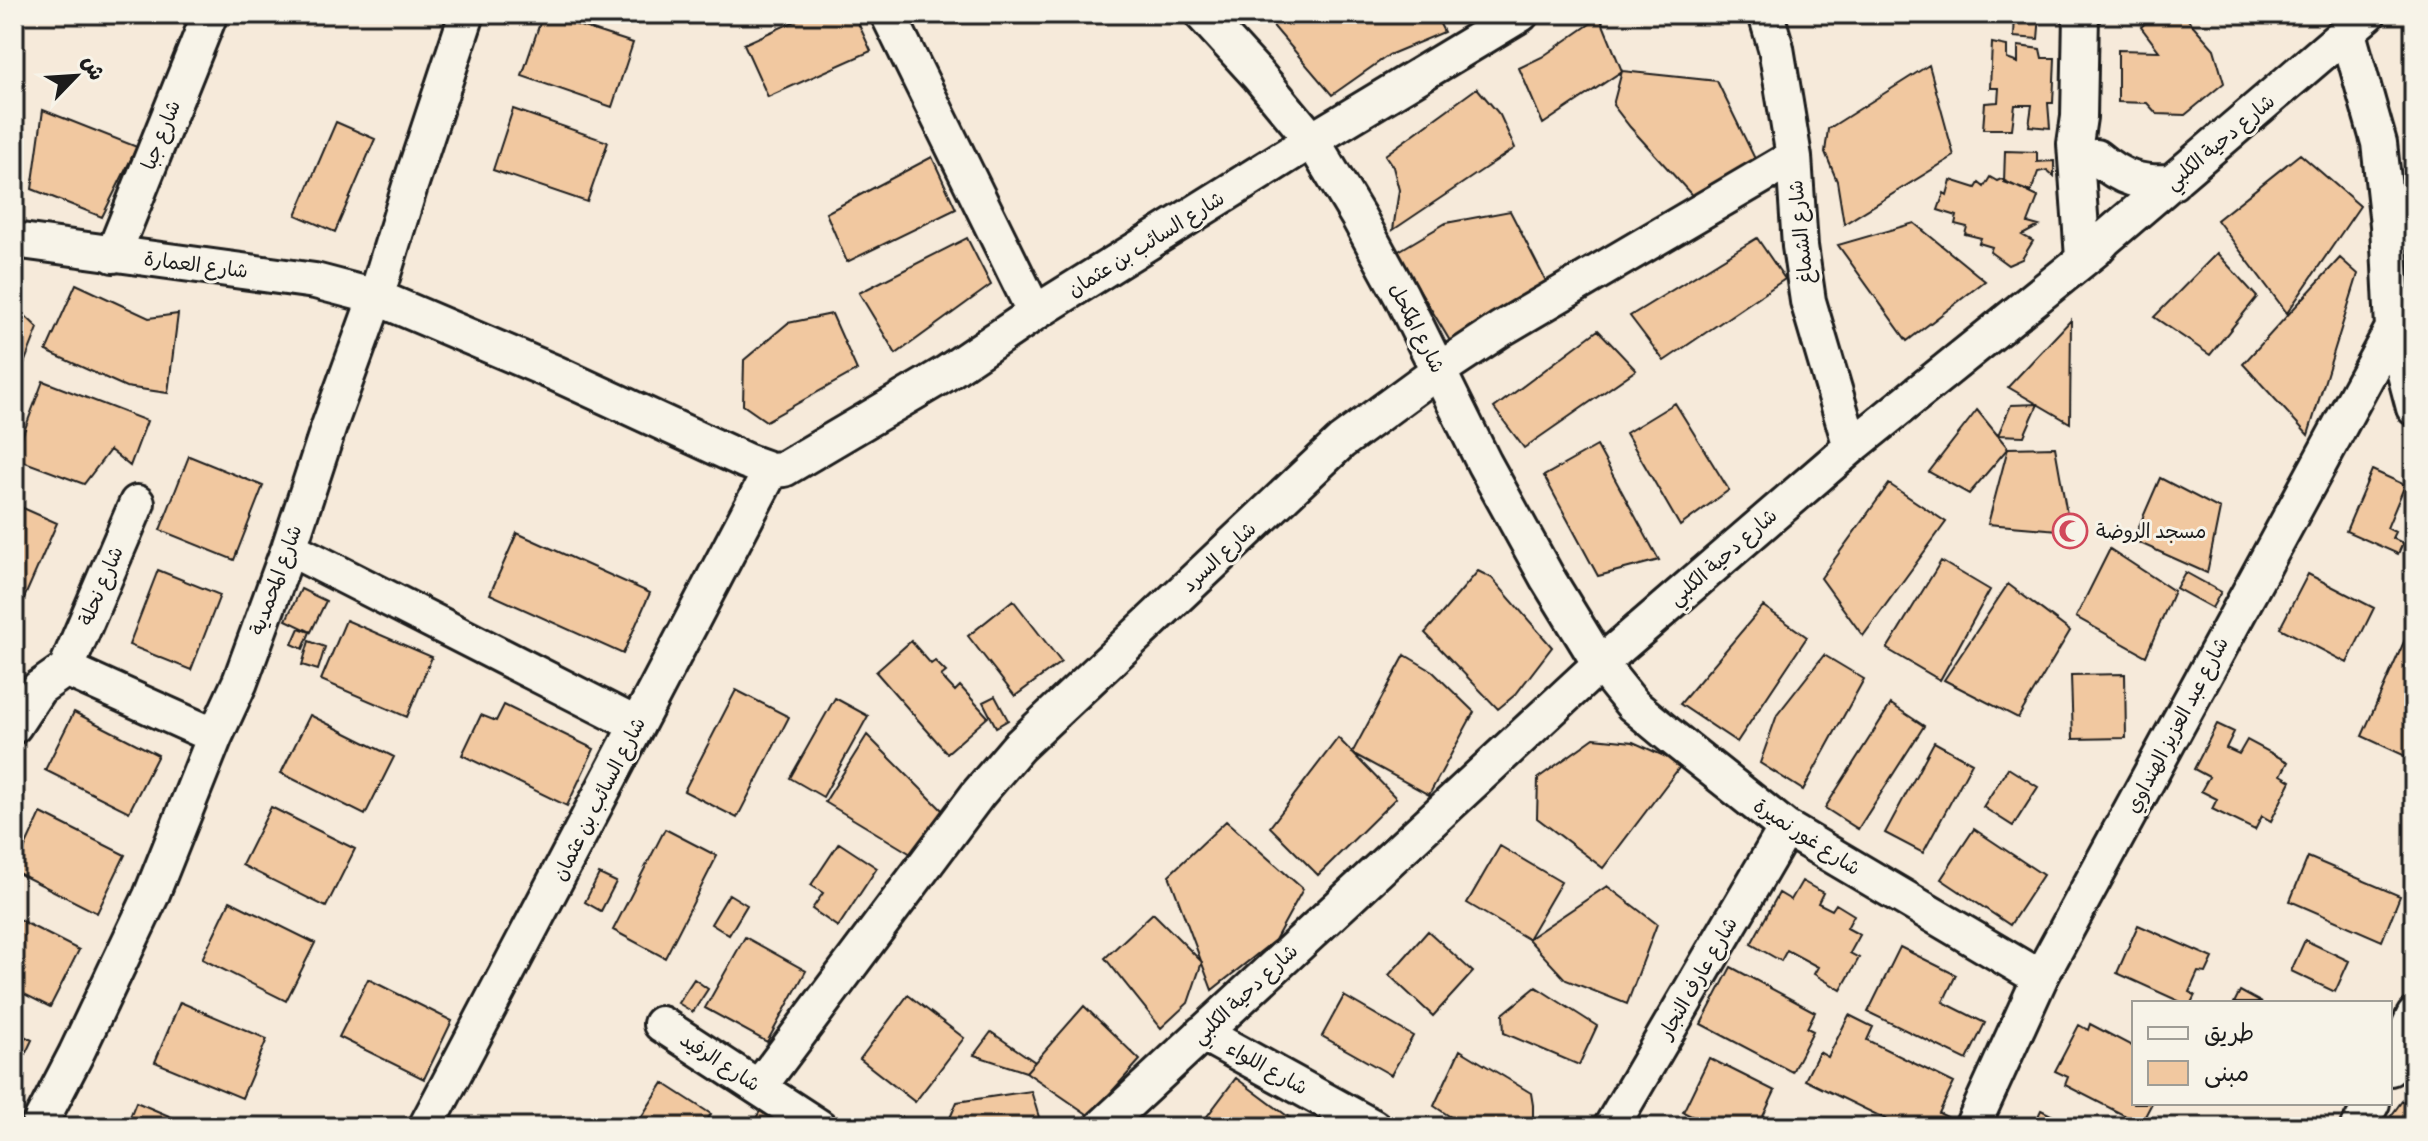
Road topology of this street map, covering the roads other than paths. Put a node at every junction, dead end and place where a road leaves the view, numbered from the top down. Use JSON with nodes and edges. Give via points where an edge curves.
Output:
{"nodes":[{"id":1,"x":210,"y":14,"type":"edge"},
{"id":2,"x":467,"y":14,"type":"edge"},
{"id":3,"x":888,"y":14,"type":"edge"},
{"id":4,"x":1202,"y":14,"type":"edge"},
{"id":5,"x":1521,"y":14,"type":"edge"},
{"id":6,"x":1766,"y":14,"type":"edge"},
{"id":7,"x":2081,"y":14,"type":"edge"},
{"id":8,"x":2358,"y":24,"type":"edge"},
{"id":9,"x":1476,"y":26,"type":"edge"},
{"id":10,"x":2079,"y":117,"type":"junction"},
{"id":11,"x":1312,"y":140,"type":"junction"},
{"id":12,"x":1794,"y":157,"type":"junction"},
{"id":13,"x":2096,"y":157,"type":"junction"},
{"id":14,"x":2173,"y":182,"type":"junction"},
{"id":15,"x":14,"y":240,"type":"edge"},
{"id":16,"x":2094,"y":248,"type":"junction"},
{"id":17,"x":113,"y":255,"type":"junction"},
{"id":18,"x":376,"y":297,"type":"junction"},
{"id":19,"x":1035,"y":313,"type":"junction"},
{"id":20,"x":2393,"y":328,"type":"junction"},
{"id":21,"x":1439,"y":370,"type":"junction"},
{"id":22,"x":2414,"y":408,"type":"edge"},
{"id":23,"x":1851,"y":447,"type":"junction"},
{"id":24,"x":771,"y":470,"type":"junction"},
{"id":25,"x":137,"y":503,"type":"dead end"},
{"id":26,"x":289,"y":548,"type":"junction"},
{"id":27,"x":1600,"y":664,"type":"junction"},
{"id":28,"x":66,"y":669,"type":"junction"},
{"id":29,"x":637,"y":725,"type":"junction"},
{"id":30,"x":14,"y":726,"type":"edge"},
{"id":31,"x":215,"y":736,"type":"junction"},
{"id":32,"x":1786,"y":828,"type":"junction"},
{"id":33,"x":2040,"y":978,"type":"junction"},
{"id":34,"x":2414,"y":1016,"type":"edge"},
{"id":35,"x":661,"y":1024,"type":"dead end"},
{"id":36,"x":1202,"y":1033,"type":"junction"},
{"id":37,"x":2392,"y":1064,"type":"edge"},
{"id":38,"x":759,"y":1087,"type":"junction"},
{"id":39,"x":2371,"y":1105,"type":"edge"},
{"id":40,"x":38,"y":1127,"type":"edge"},
{"id":41,"x":426,"y":1127,"type":"edge"},
{"id":42,"x":819,"y":1127,"type":"edge"},
{"id":43,"x":1102,"y":1127,"type":"edge"},
{"id":44,"x":1373,"y":1127,"type":"edge"},
{"id":45,"x":1611,"y":1127,"type":"edge"},
{"id":46,"x":1972,"y":1127,"type":"edge"},
{"id":47,"x":2359,"y":1127,"type":"edge"}],
"edges":[{"from":1,"to":17,"type":"street","name":"شارع جبا"},
{"from":2,"to":18,"type":"street","name":"شارع المحمدية"},
{"from":3,"to":19,"type":"street"},
{"from":4,"to":11,"type":"street","name":"شارع المكحل"},
{"from":5,"to":9,"type":"street","name":"شارع السائب بن عثمان"},
{"from":6,"to":12,"type":"street","name":"شارع الشماغ"},
{"from":7,"to":10,"type":"street"},
{"from":8,"to":14,"type":"street","name":"شارع دحية الكلبي"},
{"from":8,"to":20,"type":"street","via":[[2379,143]]},
{"from":9,"to":11,"type":"street","name":"شارع السائب بن عثمان"},
{"from":10,"to":13,"type":"street"},
{"from":10,"to":16,"type":"street","via":[[2075,144]]},
{"from":11,"to":19,"type":"street","name":"شارع السائب بن عثمان"},
{"from":11,"to":21,"type":"street","name":"شارع المكحل"},
{"from":12,"to":21,"type":"street","name":"شارع السرد"},
{"from":12,"to":23,"type":"street","name":"شارع الشماغ","via":[[1808,301]]},
{"from":13,"to":14,"type":"street","via":[[2141,182]]},
{"from":13,"to":16,"type":"street","via":[[2103,203]]},
{"from":14,"to":16,"type":"street","name":"شارع دحية الكلبي"},
{"from":15,"to":17,"type":"street","name":"شارع العمارة"},
{"from":16,"to":23,"type":"street","name":"شارع دحية الكلبي"},
{"from":17,"to":18,"type":"street","name":"شارع العمارة","via":[[315,281]]},
{"from":18,"to":24,"type":"street"},
{"from":18,"to":26,"type":"street","name":"شارع المحمدية"},
{"from":19,"to":24,"type":"street","name":"شارع السائب بن عثمان","via":[[945,374],[784,469]]},
{"from":20,"to":22,"type":"street"},
{"from":20,"to":33,"type":"street","name":"شارع عبد العزيز الهنداوي"},
{"from":21,"to":27,"type":"street","name":"شارع المكحل","via":[[1484,463]]},
{"from":21,"to":38,"type":"street","name":"شارع السرد","via":[[1341,442],[1018,747]]},
{"from":23,"to":27,"type":"street","name":"شارع دحية الكلبي"},
{"from":24,"to":29,"type":"street","name":"شارع السائب بن عثمان"},
{"from":25,"to":28,"type":"street","name":"شارع نحلة"},
{"from":26,"to":29,"type":"street"},
{"from":26,"to":31,"type":"street","name":"شارع المحمدية"},
{"from":27,"to":32,"type":"street","name":"شارع غور نميرة","via":[[1633,705]]},
{"from":27,"to":36,"type":"street","name":"شارع دحية الكلبي"},
{"from":28,"to":30,"type":"street","name":"شارع نحلة","via":[[39,688]]},
{"from":28,"to":31,"type":"street"},
{"from":29,"to":41,"type":"street","name":"شارع السائب بن عثمان"},
{"from":31,"to":40,"type":"street","name":"شارع المحمدية","via":[[151,896]]},
{"from":32,"to":33,"type":"street","name":"شارع غور نميرة"},
{"from":32,"to":45,"type":"street","name":"شارع عارف النجار"},
{"from":33,"to":46,"type":"street","name":"شارع عبد العزيز الهنداوي"},
{"from":34,"to":37,"type":"street"},
{"from":35,"to":38,"type":"street","name":"شارع الرفيد"},
{"from":36,"to":43,"type":"street","name":"شارع دحية الكلبي"},
{"from":36,"to":44,"type":"street","name":"شارع اللواء"},
{"from":38,"to":42,"type":"street","name":"شارع الرفيد"},
{"from":39,"to":47,"type":"street"}]}
